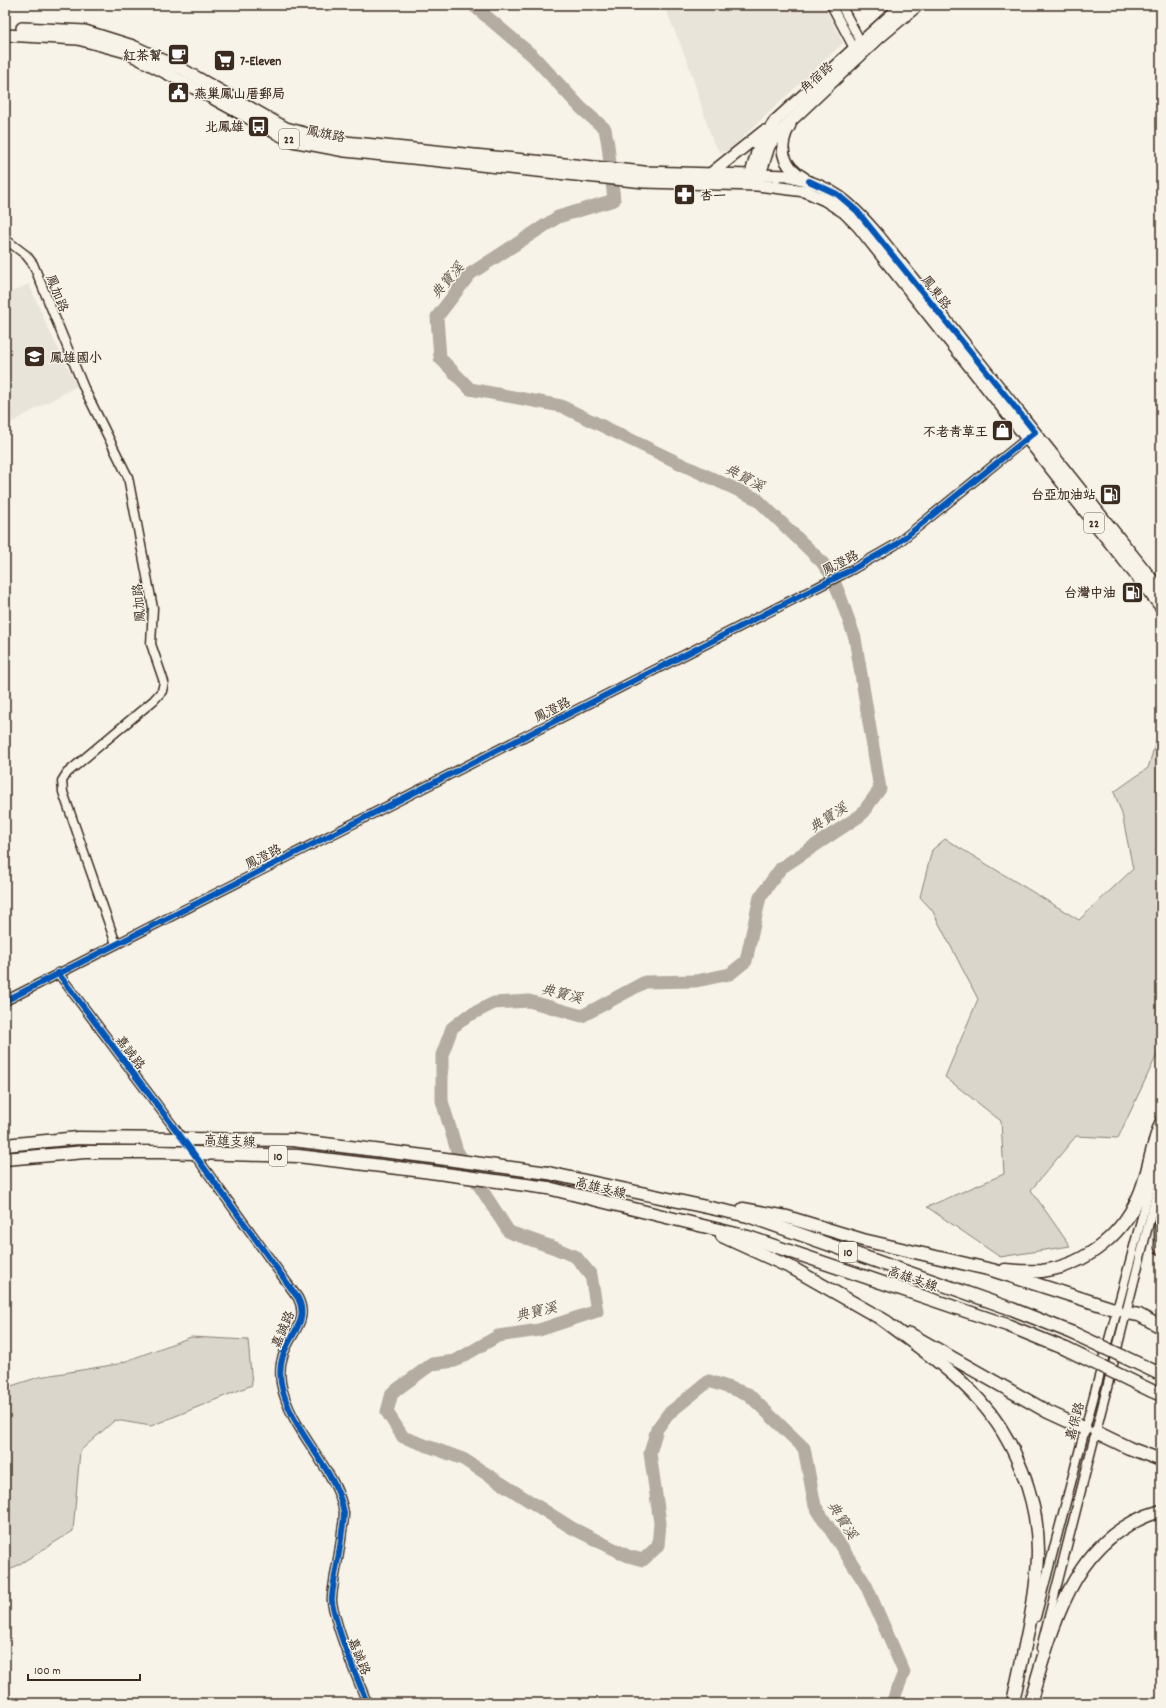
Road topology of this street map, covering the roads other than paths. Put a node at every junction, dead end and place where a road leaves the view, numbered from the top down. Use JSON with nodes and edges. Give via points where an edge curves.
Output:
{"nodes":[{"id":1,"x":831,"y":5,"type":"edge"},
{"id":2,"x":842,"y":5,"type":"edge"},
{"id":3,"x":902,"y":5,"type":"edge"},
{"id":4,"x":918,"y":5,"type":"edge"},
{"id":5,"x":5,"y":28,"type":"edge"},
{"id":6,"x":5,"y":34,"type":"edge"},
{"id":7,"x":860,"y":49,"type":"junction"},
{"id":8,"x":797,"y":113,"type":"junction"},
{"id":9,"x":775,"y":121,"type":"junction"},
{"id":10,"x":593,"y":172,"type":"junction"},
{"id":11,"x":709,"y":175,"type":"junction"},
{"id":12,"x":644,"y":177,"type":"junction"},
{"id":13,"x":754,"y":180,"type":"junction"},
{"id":14,"x":809,"y":181,"type":"junction"},
{"id":15,"x":5,"y":239,"type":"edge"},
{"id":16,"x":1031,"y":435,"type":"junction"},
{"id":17,"x":1137,"y":569,"type":"junction"},
{"id":18,"x":1161,"y":591,"type":"edge"},
{"id":19,"x":1161,"y":607,"type":"edge"},
{"id":20,"x":116,"y":944,"type":"junction"},
{"id":21,"x":58,"y":973,"type":"junction"},
{"id":22,"x":5,"y":1001,"type":"edge"},
{"id":23,"x":1161,"y":1124,"type":"edge"},
{"id":24,"x":5,"y":1144,"type":"edge"},
{"id":25,"x":1161,"y":1146,"type":"edge"},
{"id":26,"x":5,"y":1159,"type":"edge"},
{"id":27,"x":1161,"y":1176,"type":"edge"},
{"id":28,"x":618,"y":1188,"type":"junction"},
{"id":29,"x":1161,"y":1221,"type":"edge"},
{"id":30,"x":694,"y":1224,"type":"junction"},
{"id":31,"x":1161,"y":1248,"type":"edge"},
{"id":32,"x":992,"y":1270,"type":"junction"},
{"id":33,"x":1122,"y":1311,"type":"junction"},
{"id":34,"x":880,"y":1318,"type":"junction"},
{"id":35,"x":1161,"y":1327,"type":"edge"},
{"id":36,"x":1160,"y":1373,"type":"edge"},
{"id":37,"x":1156,"y":1393,"type":"edge"},
{"id":38,"x":1090,"y":1430,"type":"junction"},
{"id":39,"x":1161,"y":1460,"type":"edge"},
{"id":40,"x":1161,"y":1511,"type":"edge"},
{"id":41,"x":367,"y":1703,"type":"edge"},
{"id":42,"x":1013,"y":1703,"type":"edge"},
{"id":43,"x":1028,"y":1703,"type":"edge"}],
"edges":[{"from":1,"to":7,"type":"street"},
{"from":2,"to":7,"type":"street"},
{"from":3,"to":7,"type":"main road","name":"角宿路"},
{"from":4,"to":7,"type":"main road","name":"角宿路"},
{"from":5,"to":10,"type":"main road","name":"鳳旗路","number":"22","via":[[85,31],[133,46],[286,128],[315,136],[345,142]]},
{"from":6,"to":10,"type":"main road","name":"鳳旗路","number":"22","via":[[78,39],[126,52],[297,142],[345,151]]},
{"from":7,"to":8,"type":"main road","name":"角宿路"},
{"from":7,"to":9,"type":"main road","name":"角宿路"},
{"from":8,"to":13,"type":"main road","name":"角宿路","via":[[773,139]]},
{"from":8,"to":14,"type":"main road","via":[[784,134],[784,155],[796,174]]},
{"from":9,"to":11,"type":"main road"},
{"from":9,"to":13,"type":"main road","name":"角宿路","via":[[759,145]]},
{"from":10,"to":12,"type":"main road","number":"22"},
{"from":11,"to":12,"type":"main road","name":"鳳東路","number":"22"},
{"from":11,"to":13,"type":"main road","name":"鳳東路","number":"22"},
{"from":12,"to":13,"type":"main road","name":"鳳東路","number":"22"},
{"from":13,"to":14,"type":"main road","name":"鳳東路","number":"22","via":[[790,176]]},
{"from":13,"to":16,"type":"main road","name":"鳳東路","number":"22","via":[[805,191],[844,212]]},
{"from":14,"to":16,"type":"main road","name":"鳳東路","number":"22","via":[[837,194],[857,211]]},
{"from":15,"to":20,"type":"street","name":"鳳加路","via":[[26,254],[33,264],[84,388],[128,477],[153,608],[151,644],[164,682],[162,691],[67,772],[62,781],[63,792]]},
{"from":16,"to":17,"type":"main road","name":"鳳東路","number":"22"},
{"from":16,"to":20,"type":"street","name":"鳳澄路","via":[[895,544],[853,568]]},
{"from":17,"to":18,"type":"main road","name":"鳳東路","number":"22"},
{"from":17,"to":19,"type":"main road","name":"鳳東路","number":"22"},
{"from":20,"to":21,"type":"street","name":"鳳澄路"},
{"from":21,"to":22,"type":"street","name":"鳳澄路"},
{"from":21,"to":41,"type":"street","name":"嘉誠路","via":[[298,1298],[302,1317],[283,1355],[281,1382],[301,1432],[329,1475],[344,1514],[331,1599],[339,1633]]},
{"from":23,"to":32,"type":"highway","via":[[1135,1206],[1108,1240],[1077,1261],[1062,1267],[1041,1271]]},
{"from":24,"to":28,"type":"highway","name":"高雄支線","number":"10","bridge":true,"via":[[78,1138],[292,1140],[548,1173]]},
{"from":25,"to":33,"type":"street","name":"嘉保路"},
{"from":26,"to":30,"type":"highway","name":"高雄支線","number":"10","bridge":true,"via":[[85,1152],[298,1156],[548,1188]]},
{"from":27,"to":33,"type":"street","name":"嘉保路"},
{"from":28,"to":32,"type":"highway","via":[[776,1214],[863,1240]]},
{"from":28,"to":36,"type":"highway","name":"高雄支線","number":"10","bridge":true,"via":[[748,1216],[1012,1309],[1074,1333]]},
{"from":29,"to":31,"type":"highway"},
{"from":30,"to":34,"type":"highway","via":[[794,1269]]},
{"from":30,"to":37,"type":"highway","name":"高雄支線","number":"10","bridge":true,"via":[[748,1237],[1007,1325],[1066,1349]]},
{"from":32,"to":33,"type":"highway"},
{"from":33,"to":35,"type":"highway","via":[[1139,1315]]},
{"from":33,"to":38,"type":"street","name":"嘉保路"},
{"from":33,"to":38,"type":"street","name":"嘉保路"},
{"from":34,"to":38,"type":"highway","via":[[1048,1412]]},
{"from":34,"to":42,"type":"highway","via":[[940,1365],[981,1402],[1008,1442],[1021,1467],[1030,1494],[1038,1551],[1033,1605]]},
{"from":38,"to":39,"type":"highway"},
{"from":38,"to":42,"type":"street","name":"嘉保路"},
{"from":38,"to":43,"type":"street","name":"嘉保路"},
{"from":40,"to":43,"type":"highway","via":[[1134,1521],[1116,1532],[1098,1547],[1085,1563],[1070,1586],[1058,1613]]}]}
